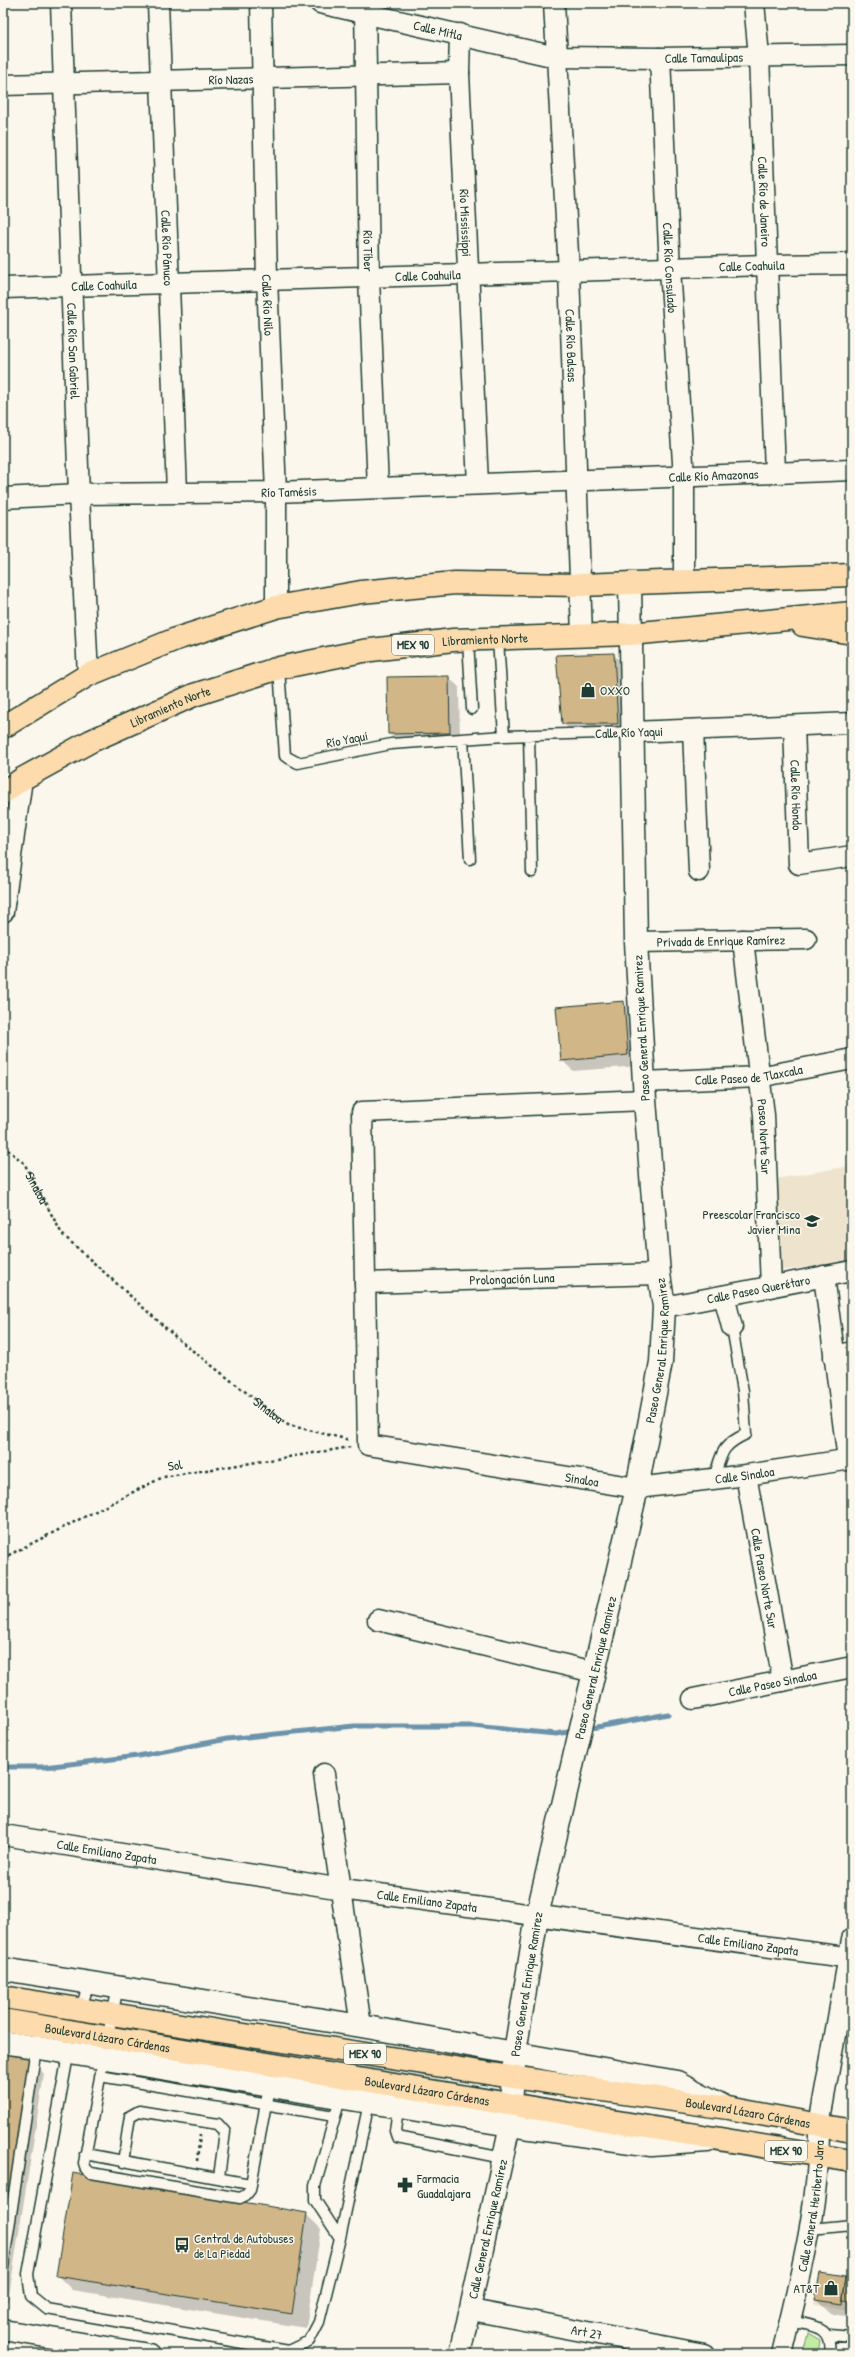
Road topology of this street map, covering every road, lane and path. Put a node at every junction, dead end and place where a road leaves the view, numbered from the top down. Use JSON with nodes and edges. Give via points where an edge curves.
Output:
{"nodes":[{"id":1,"x":61,"y":3,"type":"edge"},
{"id":2,"x":158,"y":3,"type":"edge"},
{"id":3,"x":260,"y":3,"type":"edge"},
{"id":4,"x":320,"y":3,"type":"edge"},
{"id":5,"x":554,"y":3,"type":"edge"},
{"id":6,"x":754,"y":3,"type":"edge"},
{"id":7,"x":365,"y":8,"type":"edge"},
{"id":8,"x":460,"y":34,"type":"junction"},
{"id":9,"x":852,"y":55,"type":"edge"},
{"id":10,"x":759,"y":56,"type":"junction"},
{"id":11,"x":556,"y":57,"type":"junction"},
{"id":12,"x":660,"y":58,"type":"junction"},
{"id":13,"x":459,"y":73,"type":"junction"},
{"id":14,"x":365,"y":76,"type":"junction"},
{"id":15,"x":264,"y":77,"type":"junction"},
{"id":16,"x":161,"y":79,"type":"junction"},
{"id":17,"x":64,"y":83,"type":"junction"},
{"id":18,"x":3,"y":85,"type":"edge"},
{"id":19,"x":852,"y":264,"type":"edge"},
{"id":20,"x":767,"y":265,"type":"junction"},
{"id":21,"x":670,"y":269,"type":"junction"},
{"id":22,"x":569,"y":272,"type":"junction"},
{"id":23,"x":467,"y":275,"type":"junction"},
{"id":24,"x":368,"y":278,"type":"junction"},
{"id":25,"x":267,"y":279,"type":"junction"},
{"id":26,"x":168,"y":282,"type":"junction"},
{"id":27,"x":72,"y":285,"type":"junction"},
{"id":28,"x":3,"y":288,"type":"edge"},
{"id":29,"x":852,"y":470,"type":"edge"},
{"id":30,"x":775,"y":472,"type":"junction"},
{"id":31,"x":684,"y":477,"type":"junction"},
{"id":32,"x":575,"y":480,"type":"junction"},
{"id":33,"x":478,"y":484,"type":"junction"},
{"id":34,"x":378,"y":488,"type":"junction"},
{"id":35,"x":177,"y":492,"type":"junction"},
{"id":36,"x":276,"y":492,"type":"junction"},
{"id":37,"x":79,"y":494,"type":"junction"},
{"id":38,"x":3,"y":498,"type":"edge"},
{"id":39,"x":852,"y":575,"type":"edge"},
{"id":40,"x":684,"y":581,"type":"junction"},
{"id":41,"x":630,"y":583,"type":"junction"},
{"id":42,"x":580,"y":585,"type":"junction"},
{"id":43,"x":276,"y":607,"type":"junction"},
{"id":44,"x":852,"y":613,"type":"edge"},
{"id":45,"x":776,"y":621,"type":"junction"},
{"id":46,"x":852,"y":633,"type":"edge"},
{"id":47,"x":630,"y":634,"type":"junction"},
{"id":48,"x":582,"y":635,"type":"junction"},
{"id":49,"x":498,"y":639,"type":"junction"},
{"id":50,"x":468,"y":640,"type":"junction"},
{"id":51,"x":279,"y":668,"type":"junction"},
{"id":52,"x":88,"y":675,"type":"junction"},
{"id":53,"x":472,"y":709,"type":"dead end"},
{"id":54,"x":852,"y":723,"type":"edge"},
{"id":55,"x":794,"y":726,"type":"junction"},
{"id":56,"x":3,"y":727,"type":"edge"},
{"id":57,"x":693,"y":730,"type":"junction"},
{"id":58,"x":632,"y":732,"type":"junction"},
{"id":59,"x":529,"y":735,"type":"junction"},
{"id":60,"x":504,"y":736,"type":"junction"},
{"id":61,"x":463,"y":739,"type":"junction"},
{"id":62,"x":22,"y":779,"type":"junction"},
{"id":63,"x":3,"y":792,"type":"edge"},
{"id":64,"x":852,"y":856,"type":"edge"},
{"id":65,"x":470,"y":859,"type":"dead end"},
{"id":66,"x":699,"y":871,"type":"dead end"},
{"id":67,"x":532,"y":872,"type":"dead end"},
{"id":68,"x":3,"y":912,"type":"edge"},
{"id":69,"x":806,"y":939,"type":"dead end"},
{"id":70,"x":743,"y":940,"type":"junction"},
{"id":71,"x":636,"y":942,"type":"junction"},
{"id":72,"x":852,"y":1059,"type":"edge"},
{"id":73,"x":759,"y":1078,"type":"junction"},
{"id":74,"x":644,"y":1091,"type":"junction"},
{"id":75,"x":3,"y":1146,"type":"edge"},
{"id":76,"x":852,"y":1271,"type":"edge"},
{"id":77,"x":659,"y":1274,"type":"junction"},
{"id":78,"x":824,"y":1276,"type":"junction"},
{"id":79,"x":365,"y":1283,"type":"junction"},
{"id":80,"x":771,"y":1287,"type":"junction"},
{"id":81,"x":724,"y":1296,"type":"junction"},
{"id":82,"x":664,"y":1307,"type":"junction"},
{"id":83,"x":732,"y":1326,"type":"joint"},
{"id":84,"x":843,"y":1354,"type":"edge"},
{"id":85,"x":368,"y":1445,"type":"junction"},
{"id":86,"x":850,"y":1459,"type":"edge"},
{"id":87,"x":746,"y":1475,"type":"junction"},
{"id":88,"x":714,"y":1478,"type":"junction"},
{"id":89,"x":637,"y":1488,"type":"junction"},
{"id":90,"x":3,"y":1558,"type":"edge"},
{"id":91,"x":378,"y":1620,"type":"dead end"},
{"id":92,"x":852,"y":1668,"type":"edge"},
{"id":93,"x":594,"y":1672,"type":"junction"},
{"id":94,"x":783,"y":1681,"type":"junction"},
{"id":95,"x":693,"y":1698,"type":"dead end"},
{"id":96,"x":324,"y":1774,"type":"dead end"},
{"id":97,"x":3,"y":1835,"type":"edge"},
{"id":98,"x":342,"y":1889,"type":"junction"},
{"id":99,"x":537,"y":1916,"type":"junction"},
{"id":100,"x":851,"y":1951,"type":"edge"},
{"id":101,"x":3,"y":1969,"type":"edge"},
{"id":102,"x":89,"y":1982,"type":"junction"},
{"id":103,"x":118,"y":1987,"type":"junction"},
{"id":104,"x":3,"y":1997,"type":"edge"},
{"id":105,"x":81,"y":2009,"type":"junction"},
{"id":106,"x":113,"y":2014,"type":"junction"},
{"id":107,"x":3,"y":2020,"type":"edge"},
{"id":108,"x":361,"y":2026,"type":"junction"},
{"id":109,"x":74,"y":2032,"type":"junction"},
{"id":110,"x":107,"y":2037,"type":"junction"},
{"id":111,"x":3,"y":2042,"type":"edge"},
{"id":112,"x":36,"y":2048,"type":"junction"},
{"id":113,"x":515,"y":2052,"type":"junction"},
{"id":114,"x":69,"y":2053,"type":"junction"},
{"id":115,"x":102,"y":2067,"type":"junction"},
{"id":116,"x":512,"y":2078,"type":"junction"},
{"id":117,"x":267,"y":2096,"type":"junction"},
{"id":118,"x":369,"y":2103,"type":"junction"},
{"id":119,"x":511,"y":2103,"type":"junction"},
{"id":120,"x":337,"y":2107,"type":"junction"},
{"id":121,"x":398,"y":2108,"type":"junction"},
{"id":122,"x":728,"y":2108,"type":"junction"},
{"id":123,"x":202,"y":2122,"type":"junction"},
{"id":124,"x":510,"y":2125,"type":"junction"},
{"id":125,"x":819,"y":2125,"type":"junction"},
{"id":126,"x":852,"y":2131,"type":"edge"},
{"id":127,"x":719,"y":2140,"type":"junction"},
{"id":128,"x":85,"y":2154,"type":"junction"},
{"id":129,"x":819,"y":2156,"type":"junction"},
{"id":130,"x":503,"y":2158,"type":"junction"},
{"id":131,"x":852,"y":2161,"type":"edge"},
{"id":132,"x":123,"y":2162,"type":"junction"},
{"id":133,"x":195,"y":2174,"type":"junction"},
{"id":134,"x":219,"y":2177,"type":"junction"},
{"id":135,"x":250,"y":2184,"type":"junction"},
{"id":136,"x":852,"y":2225,"type":"edge"},
{"id":137,"x":811,"y":2229,"type":"junction"},
{"id":138,"x":340,"y":2238,"type":"junction"},
{"id":139,"x":3,"y":2267,"type":"edge"},
{"id":140,"x":471,"y":2310,"type":"junction"},
{"id":141,"x":790,"y":2321,"type":"junction"},
{"id":142,"x":3,"y":2330,"type":"edge"},
{"id":143,"x":829,"y":2335,"type":"junction"},
{"id":144,"x":852,"y":2337,"type":"edge"},
{"id":145,"x":101,"y":2350,"type":"edge"},
{"id":146,"x":149,"y":2354,"type":"edge"},
{"id":147,"x":460,"y":2354,"type":"edge"},
{"id":148,"x":704,"y":2354,"type":"edge"},
{"id":149,"x":782,"y":2354,"type":"edge"},
{"id":150,"x":829,"y":2354,"type":"edge"}],
"edges":[{"from":1,"to":17,"type":"street","name":"Calle Río San Gabriel"},
{"from":2,"to":16,"type":"street","name":"Calle Río Pánuco"},
{"from":3,"to":15,"type":"street","name":"Calle Río Nilo"},
{"from":4,"to":7,"type":"street","name":"Calle Mitla"},
{"from":5,"to":11,"type":"street","name":"Calle Río Balsas"},
{"from":6,"to":10,"type":"street","name":"Calle Río de Janeiro"},
{"from":7,"to":8,"type":"street","name":"Calle Mitla"},
{"from":7,"to":14,"type":"street","name":"Río Tíber"},
{"from":8,"to":11,"type":"street","name":"Calle Mitla"},
{"from":8,"to":13,"type":"street","name":"Río Mississippi"},
{"from":9,"to":10,"type":"street","name":"Calle Tamaulipas"},
{"from":10,"to":12,"type":"street","name":"Calle Tamaulipas"},
{"from":10,"to":20,"type":"street","name":"Calle Río de Janeiro"},
{"from":11,"to":12,"type":"street","name":"Calle Tamaulipas"},
{"from":11,"to":22,"type":"street","name":"Calle Río Balsas"},
{"from":12,"to":21,"type":"street","name":"Calle Río Consulado"},
{"from":13,"to":14,"type":"street","name":"Río Nazas"},
{"from":13,"to":23,"type":"street","name":"Río Mississippi"},
{"from":14,"to":15,"type":"street","name":"Río Nazas"},
{"from":14,"to":24,"type":"street","name":"Río Tíber"},
{"from":15,"to":16,"type":"street","name":"Río Nazas"},
{"from":15,"to":25,"type":"street","name":"Calle Río Nilo"},
{"from":16,"to":17,"type":"street","name":"Río Nazas"},
{"from":16,"to":26,"type":"street","name":"Calle Río Pánuco"},
{"from":17,"to":18,"type":"street","name":"Río Nazas"},
{"from":17,"to":27,"type":"street","name":"Calle Río San Gabriel"},
{"from":19,"to":20,"type":"street","name":"Calle Coahuila"},
{"from":20,"to":21,"type":"street","name":"Calle Coahuila"},
{"from":20,"to":30,"type":"street","name":"Calle Río de Janeiro"},
{"from":21,"to":22,"type":"street","name":"Calle Coahuila"},
{"from":21,"to":31,"type":"street","name":"Calle Río Consulado"},
{"from":22,"to":23,"type":"street","name":"Calle Coahuila"},
{"from":22,"to":32,"type":"street","name":"Calle Río Balsas"},
{"from":23,"to":24,"type":"street","name":"Calle Coahuila"},
{"from":23,"to":33,"type":"street","name":"Río Mississippi"},
{"from":24,"to":25,"type":"street","name":"Calle Coahuila"},
{"from":24,"to":34,"type":"street","name":"Río Tíber"},
{"from":25,"to":26,"type":"street","name":"Calle Coahuila"},
{"from":25,"to":36,"type":"street","name":"Calle Río Nilo"},
{"from":26,"to":27,"type":"street","name":"Calle Coahuila"},
{"from":26,"to":35,"type":"street","name":"Calle Río Pánuco"},
{"from":27,"to":28,"type":"street","name":"Calle Coahuila"},
{"from":27,"to":37,"type":"street","name":"Calle Río San Gabriel"},
{"from":29,"to":30,"type":"street","name":"Calle Río Amazonas"},
{"from":30,"to":31,"type":"street","name":"Calle Río Amazonas"},
{"from":31,"to":32,"type":"street","name":"Calle Río Amazonas"},
{"from":31,"to":40,"type":"street","name":"Calle Río Consulado"},
{"from":32,"to":33,"type":"street","name":"Río Tamésis"},
{"from":32,"to":42,"type":"street","name":"Calle Río Balsas"},
{"from":33,"to":34,"type":"street","name":"Río Tamésis"},
{"from":34,"to":36,"type":"street","name":"Río Tamésis"},
{"from":35,"to":36,"type":"street","name":"Río Tamésis"},
{"from":35,"to":37,"type":"street","name":"Río Tamésis"},
{"from":36,"to":43,"type":"street","name":"Calle Río Nilo"},
{"from":37,"to":38,"type":"street","name":"Río Tamésis"},
{"from":37,"to":52,"type":"street","name":"Calle Río San Gabriel"},
{"from":39,"to":40,"type":"main road"},
{"from":40,"to":41,"type":"main road"},
{"from":41,"to":42,"type":"main road"},
{"from":41,"to":47,"type":"street","name":"Paseo General Enrique Ramirez"},
{"from":42,"to":43,"type":"main road","via":[[455,583],[361,592]]},
{"from":42,"to":48,"type":"street","name":"Calle Río Balsas"},
{"from":43,"to":52,"type":"main road","via":[[176,638]]},
{"from":44,"to":45,"type":"main road","name":"Libramiento Norte","number":"MEX 90"},
{"from":45,"to":46,"type":"main road"},
{"from":45,"to":47,"type":"main road","name":"Libramiento Norte","number":"MEX 90"},
{"from":47,"to":48,"type":"main road","name":"Libramiento Norte","number":"MEX 90"},
{"from":47,"to":58,"type":"street","name":"Paseo General Enrique Ramirez"},
{"from":48,"to":49,"type":"main road","name":"Libramiento Norte","number":"MEX 90"},
{"from":49,"to":50,"type":"main road","name":"Libramiento Norte","number":"MEX 90"},
{"from":49,"to":60,"type":"lane"},
{"from":50,"to":51,"type":"main road","name":"Libramiento Norte","number":"MEX 90","via":[[364,651]]},
{"from":50,"to":53,"type":"lane"},
{"from":51,"to":61,"type":"lane","name":"Río Yaqui","via":[[285,756],[298,762],[391,744]]},
{"from":51,"to":62,"type":"main road","name":"Libramiento Norte","number":"MEX 90","via":[[194,695],[91,741]]},
{"from":52,"to":56,"type":"main road"},
{"from":54,"to":55,"type":"street","name":"Calle Río Yaqui"},
{"from":55,"to":57,"type":"street","name":"Calle Río Yaqui"},
{"from":55,"to":64,"type":"street","name":"Calle Río Hondo","via":[[799,864]]},
{"from":57,"to":58,"type":"street","name":"Calle Río Yaqui"},
{"from":57,"to":66,"type":"street"},
{"from":58,"to":59,"type":"lane","name":"Calle Río Yaqui"},
{"from":58,"to":71,"type":"street","name":"Paseo General Enrique Ramirez"},
{"from":59,"to":60,"type":"lane","name":"Calle Río Yaqui"},
{"from":59,"to":67,"type":"lane"},
{"from":60,"to":61,"type":"lane","name":"Río Yaqui"},
{"from":61,"to":65,"type":"lane"},
{"from":62,"to":63,"type":"main road","name":"Libramiento Norte","number":"MEX 90"},
{"from":62,"to":68,"type":"street"},
{"from":69,"to":70,"type":"street","name":"Privada de Enrique Ramírez"},
{"from":70,"to":71,"type":"street","name":"Privada de Enrique Ramírez"},
{"from":70,"to":73,"type":"street","name":"Paseo Norte Sur"},
{"from":71,"to":74,"type":"street","name":"Paseo General Enrique Ramirez"},
{"from":72,"to":73,"type":"street","name":"Calle Paseo de Tlaxcala"},
{"from":73,"to":74,"type":"street","name":"Calle Paseo de Tlaxcala","via":[[719,1079]]},
{"from":73,"to":80,"type":"street","name":"Paseo Norte Sur","via":[[764,1115]]},
{"from":74,"to":77,"type":"street","name":"Paseo General Enrique Ramirez"},
{"from":74,"to":79,"type":"street","name":"Calle Paseo de Tlaxcala","via":[[362,1112]]},
{"from":75,"to":85,"type":"path","name":"Sinaloa","via":[[24,1164],[62,1234],[179,1340],[288,1425]]},
{"from":76,"to":78,"type":"street","name":"Calle Paseo Querétaro"},
{"from":77,"to":79,"type":"street","name":"Prolongación Luna"},
{"from":77,"to":82,"type":"street","name":"Paseo General Enrique Ramirez"},
{"from":78,"to":80,"type":"street","name":"Calle Paseo Querétaro"},
{"from":78,"to":84,"type":"street"},
{"from":79,"to":85,"type":"street"},
{"from":80,"to":81,"type":"street","name":"Calle Paseo Querétaro"},
{"from":81,"to":82,"type":"street","name":"Calle Paseo Querétaro"},
{"from":81,"to":83,"type":"street"},
{"from":82,"to":89,"type":"street","name":"Paseo General Enrique Ramirez","via":[[661,1362]]},
{"from":83,"to":88,"type":"lane","via":[[743,1391],[746,1434],[729,1442],[724,1448]]},
{"from":84,"to":86,"type":"street"},
{"from":85,"to":89,"type":"street","name":"Sinaloa"},
{"from":85,"to":90,"type":"path","name":"Sol","via":[[163,1477]]},
{"from":86,"to":87,"type":"street","name":"Calle Sinaloa"},
{"from":87,"to":88,"type":"street","name":"Calle Sinaloa"},
{"from":87,"to":94,"type":"street","name":"Calle Paseo Norte Sur"},
{"from":88,"to":89,"type":"street","name":"Calle Sinaloa"},
{"from":89,"to":93,"type":"street","name":"Paseo General Enrique Ramirez"},
{"from":91,"to":93,"type":"street"},
{"from":92,"to":94,"type":"street","name":"Calle Paseo Sinaloa"},
{"from":93,"to":99,"type":"street","name":"Paseo General Enrique Ramirez"},
{"from":94,"to":95,"type":"street","name":"Calle Paseo Sinaloa"},
{"from":96,"to":98,"type":"street"},
{"from":97,"to":98,"type":"street","name":"Calle Emiliano Zapata"},
{"from":98,"to":99,"type":"street","name":"Calle Emiliano Zapata"},
{"from":98,"to":108,"type":"street"},
{"from":99,"to":100,"type":"street","name":"Calle Emiliano Zapata"},
{"from":99,"to":113,"type":"street","name":"Paseo General Enrique Ramirez"},
{"from":100,"to":125,"type":"street","name":"Calle General Heriberto Jara"},
{"from":101,"to":102,"type":"street"},
{"from":102,"to":103,"type":"street"},
{"from":102,"to":105,"type":"lane"},
{"from":103,"to":106,"type":"lane"},
{"from":103,"to":108,"type":"street"},
{"from":104,"to":105,"type":"main road","name":"Boulevard Lázaro Cárdenas","number":"MEX 90"},
{"from":105,"to":106,"type":"main road","name":"Boulevard Lázaro Cárdenas","number":"MEX 90"},
{"from":105,"to":109,"type":"lane"},
{"from":106,"to":110,"type":"lane"},
{"from":106,"to":116,"type":"main road","name":"Boulevard Lázaro Cárdenas","number":"MEX 90"},
{"from":107,"to":109,"type":"main road","name":"Boulevard Lázaro Cárdenas","number":"MEX 90"},
{"from":108,"to":113,"type":"street"},
{"from":109,"to":110,"type":"main road","name":"Boulevard Lázaro Cárdenas","number":"MEX 90"},
{"from":109,"to":114,"type":"lane"},
{"from":110,"to":115,"type":"lane"},
{"from":110,"to":119,"type":"main road","name":"Boulevard Lázaro Cárdenas","number":"MEX 90"},
{"from":111,"to":112,"type":"street"},
{"from":112,"to":114,"type":"street"},
{"from":112,"to":139,"type":"lane"},
{"from":113,"to":116,"type":"street","name":"Paseo General Enrique Ramirez"},
{"from":113,"to":122,"type":"street","via":[[677,2082]]},
{"from":114,"to":115,"type":"street"},
{"from":114,"to":138,"type":"lane","via":[[28,2274],[31,2296],[47,2309],[288,2351],[309,2341],[319,2322]]},
{"from":115,"to":117,"type":"street"},
{"from":115,"to":128,"type":"lane"},
{"from":116,"to":119,"type":"street","name":"Paseo General Enrique Ramirez"},
{"from":116,"to":122,"type":"main road","name":"Boulevard Lázaro Cárdenas","number":"MEX 90"},
{"from":117,"to":120,"type":"street"},
{"from":117,"to":135,"type":"lane"},
{"from":118,"to":120,"type":"street"},
{"from":118,"to":121,"type":"street"},
{"from":118,"to":138,"type":"lane"},
{"from":119,"to":124,"type":"street","name":"Calle General Enrique Ramírez"},
{"from":119,"to":127,"type":"main road","name":"Boulevard Lázaro Cárdenas","number":"MEX 90"},
{"from":120,"to":138,"type":"lane","via":[[315,2186],[315,2200]]},
{"from":121,"to":124,"type":"street"},
{"from":121,"to":130,"type":"lane","via":[[395,2131],[397,2137]]},
{"from":122,"to":125,"type":"main road","name":"Boulevard Lázaro Cárdenas","number":"MEX 90"},
{"from":123,"to":132,"type":"lane","via":[[139,2111],[130,2116]]},
{"from":123,"to":133,"type":"path"},
{"from":123,"to":134,"type":"lane","via":[[218,2124],[225,2132]]},
{"from":124,"to":127,"type":"street","via":[[652,2145]]},
{"from":124,"to":130,"type":"street","name":"Calle General Enrique Ramírez"},
{"from":125,"to":126,"type":"main road","name":"Boulevard Lázaro Cárdenas","number":"MEX 90"},
{"from":125,"to":129,"type":"street","name":"Calle General Heriberto Jara"},
{"from":127,"to":129,"type":"main road","name":"Boulevard Lázaro Cárdenas","number":"MEX 90"},
{"from":128,"to":132,"type":"lane"},
{"from":128,"to":135,"type":"lane","via":[[86,2169],[91,2173],[240,2198],[246,2196]]},
{"from":129,"to":131,"type":"main road","name":"Boulevard Lázaro Cárdenas","number":"MEX 90"},
{"from":129,"to":137,"type":"street","name":"Calle General Heriberto Jara"},
{"from":130,"to":140,"type":"street","name":"Calle General Enrique Ramírez"},
{"from":132,"to":133,"type":"lane"},
{"from":133,"to":134,"type":"lane"},
{"from":134,"to":135,"type":"lane"},
{"from":136,"to":137,"type":"lane"},
{"from":137,"to":141,"type":"street","name":"Calle General Heriberto Jara"},
{"from":140,"to":147,"type":"street","name":"Calle General Enrique Ramírez"},
{"from":140,"to":148,"type":"street","name":"Art 27"},
{"from":141,"to":143,"type":"lane","via":[[816,2327]]},
{"from":141,"to":149,"type":"street","name":"Calle General Heriberto Jara"},
{"from":142,"to":145,"type":"street"},
{"from":143,"to":144,"type":"lane"},
{"from":143,"to":150,"type":"lane"},
{"from":145,"to":146,"type":"street"}]}
